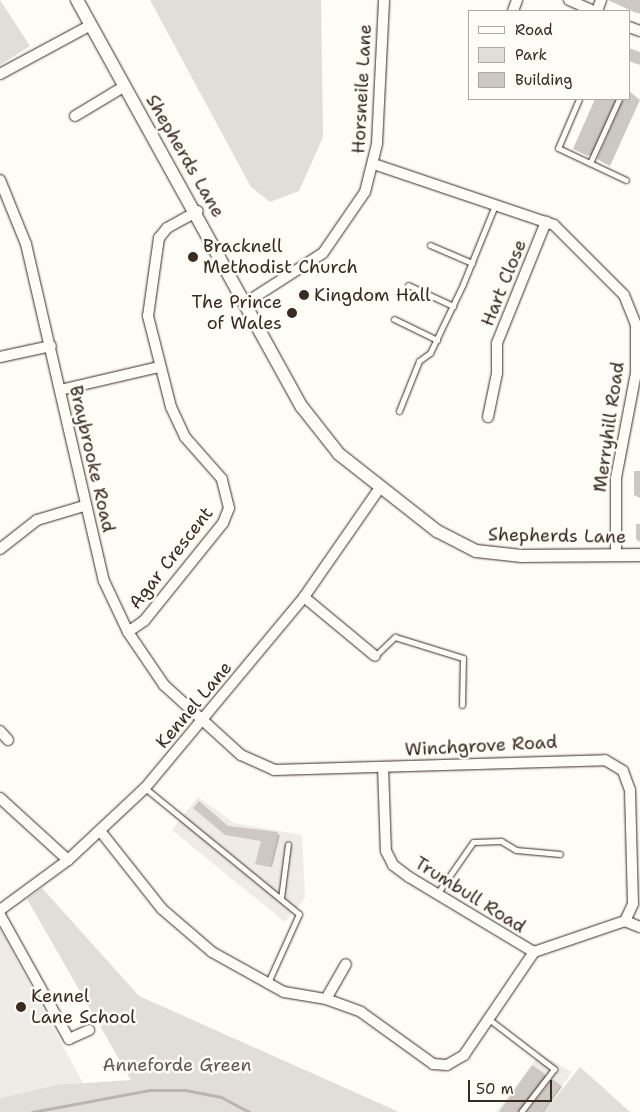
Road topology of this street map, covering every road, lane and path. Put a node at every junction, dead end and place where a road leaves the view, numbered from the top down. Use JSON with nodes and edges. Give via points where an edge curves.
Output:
{"nodes":[{"id":1,"x":77,"y":0,"type":"edge"},
{"id":2,"x":384,"y":0,"type":"edge"},
{"id":3,"x":569,"y":0,"type":"edge"},
{"id":4,"x":593,"y":10,"type":"edge"},
{"id":5,"x":91,"y":25,"type":"junction"},
{"id":6,"x":0,"y":74,"type":"edge"},
{"id":7,"x":125,"y":86,"type":"junction"},
{"id":8,"x":579,"y":100,"type":"edge"},
{"id":9,"x":619,"y":100,"type":"edge"},
{"id":10,"x":75,"y":116,"type":"dead end"},
{"id":11,"x":590,"y":163,"type":"junction"},
{"id":12,"x":374,"y":164,"type":"junction"},
{"id":13,"x":626,"y":180,"type":"dead end"},
{"id":14,"x":2,"y":186,"type":"edge"},
{"id":15,"x":496,"y":204,"type":"junction"},
{"id":16,"x":198,"y":211,"type":"junction"},
{"id":17,"x":546,"y":222,"type":"junction"},
{"id":18,"x":430,"y":245,"type":"dead end"},
{"id":19,"x":472,"y":263,"type":"junction"},
{"id":20,"x":408,"y":285,"type":"dead end"},
{"id":21,"x":246,"y":302,"type":"junction"},
{"id":22,"x":453,"y":306,"type":"junction"},
{"id":23,"x":394,"y":319,"type":"dead end"},
{"id":24,"x":437,"y":340,"type":"junction"},
{"id":25,"x":50,"y":346,"type":"junction"},
{"id":26,"x":0,"y":357,"type":"edge"},
{"id":27,"x":159,"y":367,"type":"junction"},
{"id":28,"x":60,"y":390,"type":"junction"},
{"id":29,"x":398,"y":411,"type":"dead end"},
{"id":30,"x":488,"y":417,"type":"dead end"},
{"id":31,"x":379,"y":489,"type":"junction"},
{"id":32,"x":84,"y":506,"type":"junction"},
{"id":33,"x":0,"y":549,"type":"edge"},
{"id":34,"x":640,"y":554,"type":"edge"},
{"id":35,"x":616,"y":555,"type":"junction"},
{"id":36,"x":304,"y":597,"type":"junction"},
{"id":37,"x":128,"y":632,"type":"junction"},
{"id":38,"x":375,"y":656,"type":"joint"},
{"id":39,"x":462,"y":705,"type":"dead end"},
{"id":40,"x":202,"y":721,"type":"junction"},
{"id":41,"x":0,"y":731,"type":"edge"},
{"id":42,"x":8,"y":740,"type":"dead end"},
{"id":43,"x":383,"y":767,"type":"junction"},
{"id":44,"x":145,"y":788,"type":"junction"},
{"id":45,"x":0,"y":798,"type":"edge"},
{"id":46,"x":102,"y":832,"type":"junction"},
{"id":47,"x":288,"y":844,"type":"dead end"},
{"id":48,"x":560,"y":854,"type":"dead end"},
{"id":49,"x":68,"y":860,"type":"junction"},
{"id":50,"x":437,"y":895,"type":"junction"},
{"id":51,"x":281,"y":898,"type":"junction"},
{"id":52,"x":0,"y":910,"type":"edge"},
{"id":53,"x":0,"y":915,"type":"edge"},
{"id":54,"x":625,"y":921,"type":"junction"},
{"id":55,"x":640,"y":927,"type":"edge"},
{"id":56,"x":534,"y":952,"type":"junction"},
{"id":57,"x":346,"y":964,"type":"dead end"},
{"id":58,"x":267,"y":985,"type":"junction"},
{"id":59,"x":326,"y":999,"type":"junction"},
{"id":60,"x":490,"y":1020,"type":"junction"},
{"id":61,"x":89,"y":1030,"type":"dead end"},
{"id":62,"x":521,"y":1112,"type":"edge"}],
"edges":[{"from":1,"to":5,"type":"street","name":"Shepherds Lane"},
{"from":2,"to":12,"type":"street","name":"Horsneile Lane"},
{"from":3,"to":4,"type":"street"},
{"from":5,"to":6,"type":"street"},
{"from":5,"to":7,"type":"street","name":"Shepherds Lane"},
{"from":7,"to":10,"type":"street"},
{"from":7,"to":16,"type":"street","name":"Shepherds Lane"},
{"from":8,"to":11,"type":"lane","via":[[558,148]]},
{"from":9,"to":11,"type":"lane"},
{"from":11,"to":13,"type":"lane"},
{"from":12,"to":15,"type":"street","name":"Merryhill Road"},
{"from":12,"to":21,"type":"street","name":"Horsneile Lane","via":[[359,204],[333,243],[311,264]]},
{"from":14,"to":25,"type":"street","name":"Braybrooke Road","via":[[26,244]]},
{"from":15,"to":17,"type":"street","name":"Merryhill Road"},
{"from":15,"to":19,"type":"lane"},
{"from":16,"to":21,"type":"street","name":"Shepherds Lane"},
{"from":16,"to":27,"type":"street","name":"Agar Crescent","via":[[167,228],[157,245],[148,316]]},
{"from":17,"to":30,"type":"street","name":"Hart Close","via":[[497,343],[497,373]]},
{"from":17,"to":35,"type":"street","name":"Merryhill Road","via":[[563,230],[611,280],[632,310],[636,325],[634,388],[616,478]]},
{"from":18,"to":19,"type":"lane"},
{"from":19,"to":22,"type":"lane"},
{"from":20,"to":22,"type":"lane"},
{"from":21,"to":31,"type":"street","name":"Shepherds Lane","via":[[310,418],[339,454]]},
{"from":22,"to":24,"type":"lane"},
{"from":23,"to":24,"type":"lane"},
{"from":24,"to":29,"type":"lane","via":[[430,353],[419,361]]},
{"from":25,"to":26,"type":"street"},
{"from":25,"to":28,"type":"street","name":"Braybrooke Road"},
{"from":27,"to":28,"type":"street"},
{"from":27,"to":37,"type":"street","name":"Agar Crescent","via":[[182,432],[222,479],[229,508],[223,523],[144,621]]},
{"from":28,"to":32,"type":"street","name":"Braybrooke Road"},
{"from":31,"to":35,"type":"street","name":"Shepherds Lane","via":[[437,531],[476,551],[522,556]]},
{"from":31,"to":36,"type":"street","name":"Kennel Lane"},
{"from":32,"to":33,"type":"street","via":[[38,520]]},
{"from":32,"to":37,"type":"street","name":"Braybrooke Road","via":[[104,581]]},
{"from":34,"to":35,"type":"street","name":"Shepherds Lane"},
{"from":36,"to":38,"type":"street"},
{"from":36,"to":40,"type":"street","name":"Kennel Lane"},
{"from":37,"to":40,"type":"street","name":"Braybrooke Road","via":[[164,685]]},
{"from":38,"to":39,"type":"lane","via":[[395,637],[463,658]]},
{"from":40,"to":43,"type":"street","name":"Winchgrove Road","via":[[241,755],[266,768]]},
{"from":40,"to":44,"type":"street","name":"Kennel Lane"},
{"from":41,"to":42,"type":"street"},
{"from":43,"to":50,"type":"street","name":"Trumbull Road","via":[[386,851],[393,865]]},
{"from":43,"to":54,"type":"street","name":"Winchgrove Road","via":[[580,758],[605,760],[624,771],[630,790],[633,904]]},
{"from":44,"to":46,"type":"street","name":"Kennel Lane"},
{"from":44,"to":51,"type":"lane"},
{"from":45,"to":49,"type":"street"},
{"from":46,"to":49,"type":"street","name":"Kennel Lane"},
{"from":46,"to":58,"type":"street","via":[[146,892],[178,925],[212,952]]},
{"from":47,"to":51,"type":"lane"},
{"from":48,"to":50,"type":"lane","via":[[516,850],[501,841],[473,842]]},
{"from":49,"to":52,"type":"street","name":"Kennel Lane"},
{"from":50,"to":56,"type":"street","name":"Trumbull Road"},
{"from":51,"to":58,"type":"lane","via":[[300,914]]},
{"from":53,"to":61,"type":"street","via":[[69,1039]]},
{"from":54,"to":55,"type":"street"},
{"from":54,"to":56,"type":"street","name":"Trumbull Road"},
{"from":56,"to":60,"type":"street"},
{"from":57,"to":59,"type":"street"},
{"from":58,"to":59,"type":"street","via":[[298,997]]},
{"from":59,"to":60,"type":"street","via":[[361,1012],[427,1062],[440,1065],[464,1056]]},
{"from":60,"to":62,"type":"lane","via":[[554,1069]]}]}
